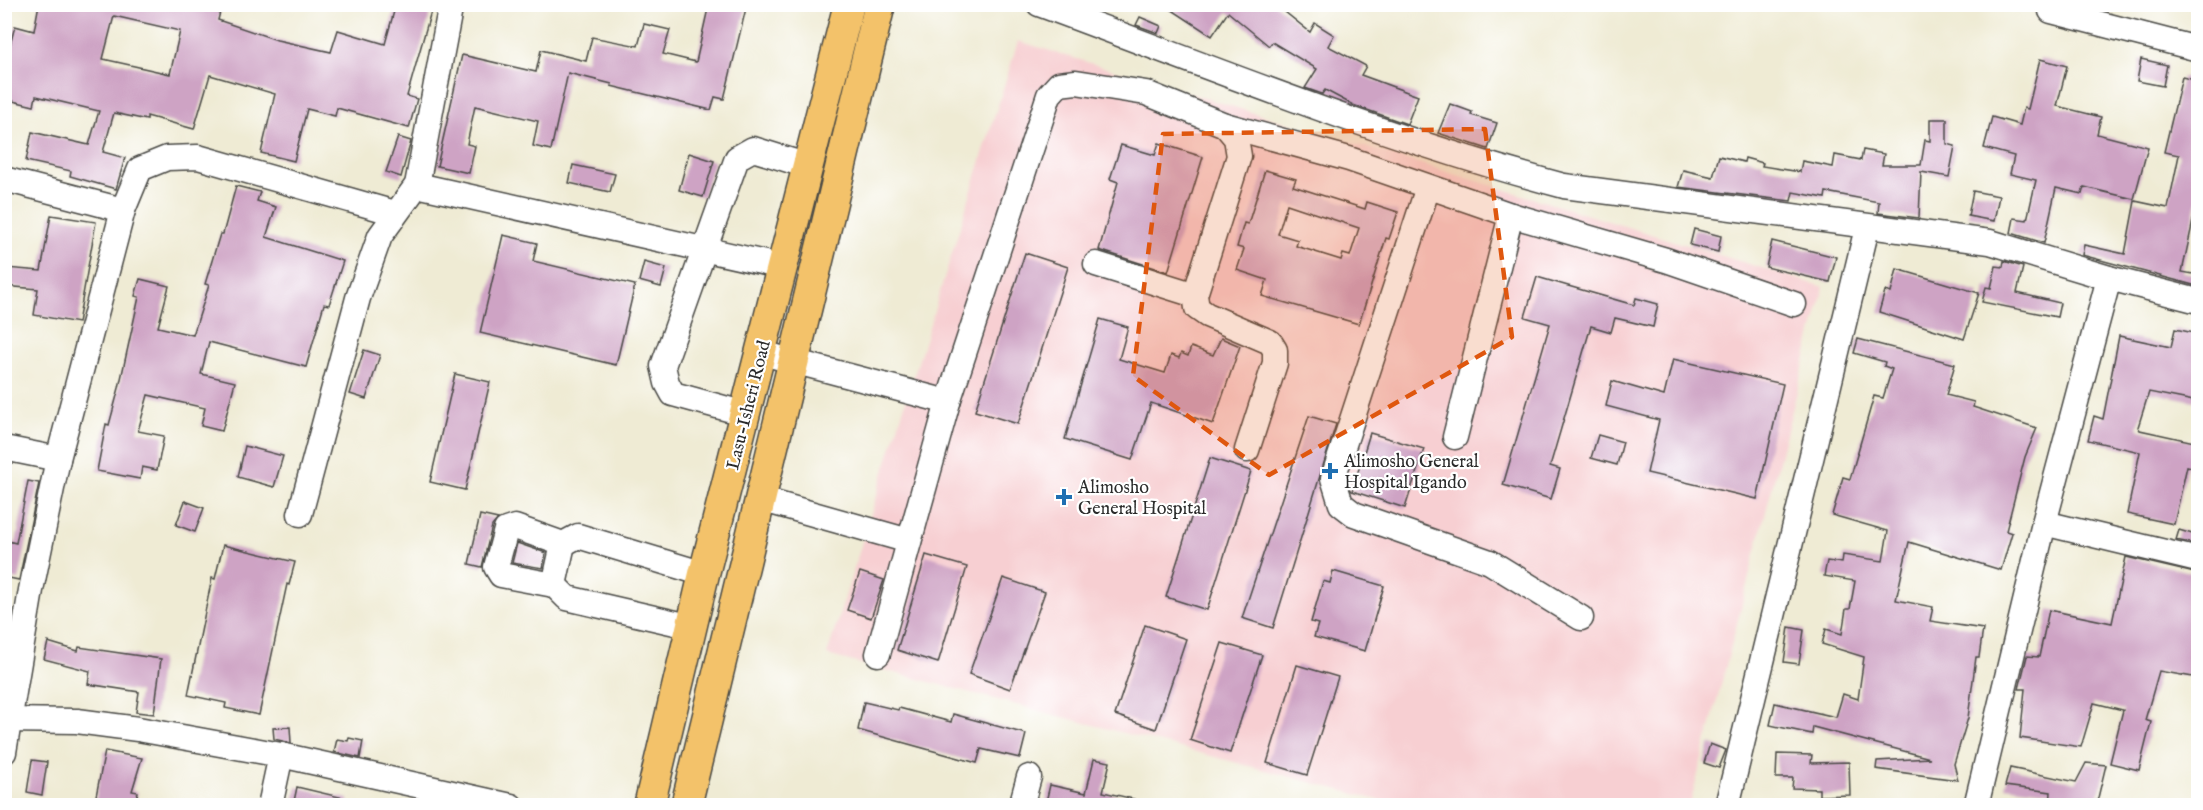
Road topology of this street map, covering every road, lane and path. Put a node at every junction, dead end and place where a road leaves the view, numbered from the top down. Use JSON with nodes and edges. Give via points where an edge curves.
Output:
{"nodes":[{"id":1,"x":451,"y":4,"type":"edge"},
{"id":2,"x":849,"y":4,"type":"edge"},
{"id":3,"x":880,"y":4,"type":"edge"},
{"id":4,"x":1039,"y":4,"type":"edge"},
{"id":5,"x":2051,"y":11,"type":"dead end"},
{"id":6,"x":2199,"y":49,"type":"edge"},
{"id":7,"x":1225,"y":125,"type":"junction"},
{"id":8,"x":808,"y":166,"type":"junction"},
{"id":9,"x":4,"y":179,"type":"edge"},
{"id":10,"x":417,"y":185,"type":"junction"},
{"id":11,"x":1428,"y":187,"type":"junction"},
{"id":12,"x":123,"y":210,"type":"junction"},
{"id":13,"x":395,"y":213,"type":"junction"},
{"id":14,"x":1511,"y":215,"type":"junction"},
{"id":15,"x":1867,"y":228,"type":"junction"},
{"id":16,"x":706,"y":249,"type":"junction"},
{"id":17,"x":1096,"y":264,"type":"dead end"},
{"id":18,"x":783,"y":267,"type":"junction"},
{"id":19,"x":2109,"y":278,"type":"junction"},
{"id":20,"x":1195,"y":295,"type":"junction"},
{"id":21,"x":2199,"y":300,"type":"edge"},
{"id":22,"x":1794,"y":304,"type":"dead end"},
{"id":23,"x":762,"y":353,"type":"junction"},
{"id":24,"x":793,"y":361,"type":"junction"},
{"id":25,"x":948,"y":402,"type":"junction"},
{"id":26,"x":746,"y":414,"type":"junction"},
{"id":27,"x":1455,"y":437,"type":"dead end"},
{"id":28,"x":4,"y":448,"type":"edge"},
{"id":29,"x":1247,"y":450,"type":"dead end"},
{"id":30,"x":58,"y":459,"type":"junction"},
{"id":31,"x":760,"y":499,"type":"junction"},
{"id":32,"x":300,"y":514,"type":"dead end"},
{"id":33,"x":2044,"y":523,"type":"junction"},
{"id":34,"x":909,"y":541,"type":"junction"},
{"id":35,"x":562,"y":544,"type":"junction"},
{"id":36,"x":2199,"y":560,"type":"edge"},
{"id":37,"x":704,"y":574,"type":"junction"},
{"id":38,"x":554,"y":585,"type":"junction"},
{"id":39,"x":1581,"y":618,"type":"dead end"},
{"id":40,"x":693,"y":627,"type":"junction"},
{"id":41,"x":878,"y":654,"type":"dead end"},
{"id":42,"x":7,"y":720,"type":"edge"},
{"id":43,"x":4,"y":752,"type":"edge"},
{"id":44,"x":281,"y":755,"type":"junction"},
{"id":45,"x":1029,"y":777,"type":"dead end"},
{"id":46,"x":270,"y":806,"type":"edge"},
{"id":47,"x":511,"y":806,"type":"edge"},
{"id":48,"x":649,"y":806,"type":"edge"},
{"id":49,"x":686,"y":806,"type":"edge"},
{"id":50,"x":1022,"y":806,"type":"edge"},
{"id":51,"x":1727,"y":806,"type":"edge"},
{"id":52,"x":1976,"y":806,"type":"edge"}],
"edges":[{"from":1,"to":10,"type":"street"},
{"from":2,"to":8,"type":"main road","name":"Lasu-Isheri Road"},
{"from":3,"to":24,"type":"main road","name":"Lasu-Isheri Road"},
{"from":4,"to":15,"type":"street","via":[[1326,109],[1523,175],[1564,186]]},
{"from":5,"to":6,"type":"street"},
{"from":7,"to":11,"type":"street","via":[[1318,150]]},
{"from":7,"to":20,"type":"street","via":[[1236,138],[1239,156]]},
{"from":7,"to":25,"type":"street","via":[[1146,93],[1076,82],[1059,84],[1049,95]]},
{"from":8,"to":16,"type":"street","via":[[753,148],[737,158]]},
{"from":8,"to":18,"type":"main road","name":"Lasu-Isheri Road"},
{"from":9,"to":12,"type":"street"},
{"from":10,"to":13,"type":"street"},
{"from":10,"to":16,"type":"street"},
{"from":11,"to":14,"type":"street"},
{"from":11,"to":39,"type":"street","via":[[1333,478],[1341,504],[1354,514],[1490,562]]},
{"from":12,"to":13,"type":"street","via":[[140,169],[167,158],[198,157]]},
{"from":12,"to":30,"type":"street"},
{"from":13,"to":32,"type":"street","via":[[380,236],[358,298]]},
{"from":14,"to":22,"type":"street","via":[[1666,260]]},
{"from":14,"to":27,"type":"street"},
{"from":15,"to":19,"type":"street","via":[[1990,242]]},
{"from":15,"to":51,"type":"street"},
{"from":16,"to":18,"type":"street"},
{"from":16,"to":26,"type":"street","via":[[663,366],[666,383],[673,394]]},
{"from":17,"to":20,"type":"street"},
{"from":18,"to":23,"type":"main road","name":"Lasu-Isheri Road"},
{"from":19,"to":21,"type":"street"},
{"from":19,"to":33,"type":"street"},
{"from":20,"to":29,"type":"street","via":[[1197,308],[1207,315],[1270,342],[1275,350],[1275,363]]},
{"from":23,"to":24,"type":"street"},
{"from":23,"to":26,"type":"main road","name":"Lasu-Isheri Road"},
{"from":24,"to":25,"type":"street"},
{"from":24,"to":31,"type":"main road","name":"Lasu-Isheri Road"},
{"from":25,"to":34,"type":"street"},
{"from":26,"to":37,"type":"main road","name":"Lasu-Isheri Road"},
{"from":28,"to":30,"type":"street"},
{"from":30,"to":42,"type":"street"},
{"from":31,"to":34,"type":"street"},
{"from":31,"to":49,"type":"main road","name":"Lasu-Isheri Road"},
{"from":33,"to":36,"type":"street"},
{"from":33,"to":52,"type":"street"},
{"from":34,"to":41,"type":"street"},
{"from":35,"to":37,"type":"street","via":[[578,536]]},
{"from":35,"to":38,"type":"street"},
{"from":35,"to":38,"type":"street","via":[[515,527],[506,530],[496,567],[501,575]]},
{"from":37,"to":40,"type":"main road","name":"Lasu-Isheri Road"},
{"from":38,"to":40,"type":"street","via":[[567,598]]},
{"from":40,"to":48,"type":"main road","name":"Lasu-Isheri Road"},
{"from":42,"to":43,"type":"street"},
{"from":42,"to":44,"type":"street","via":[[87,723]]},
{"from":44,"to":46,"type":"street"},
{"from":44,"to":47,"type":"street"},
{"from":45,"to":50,"type":"street"}]}
